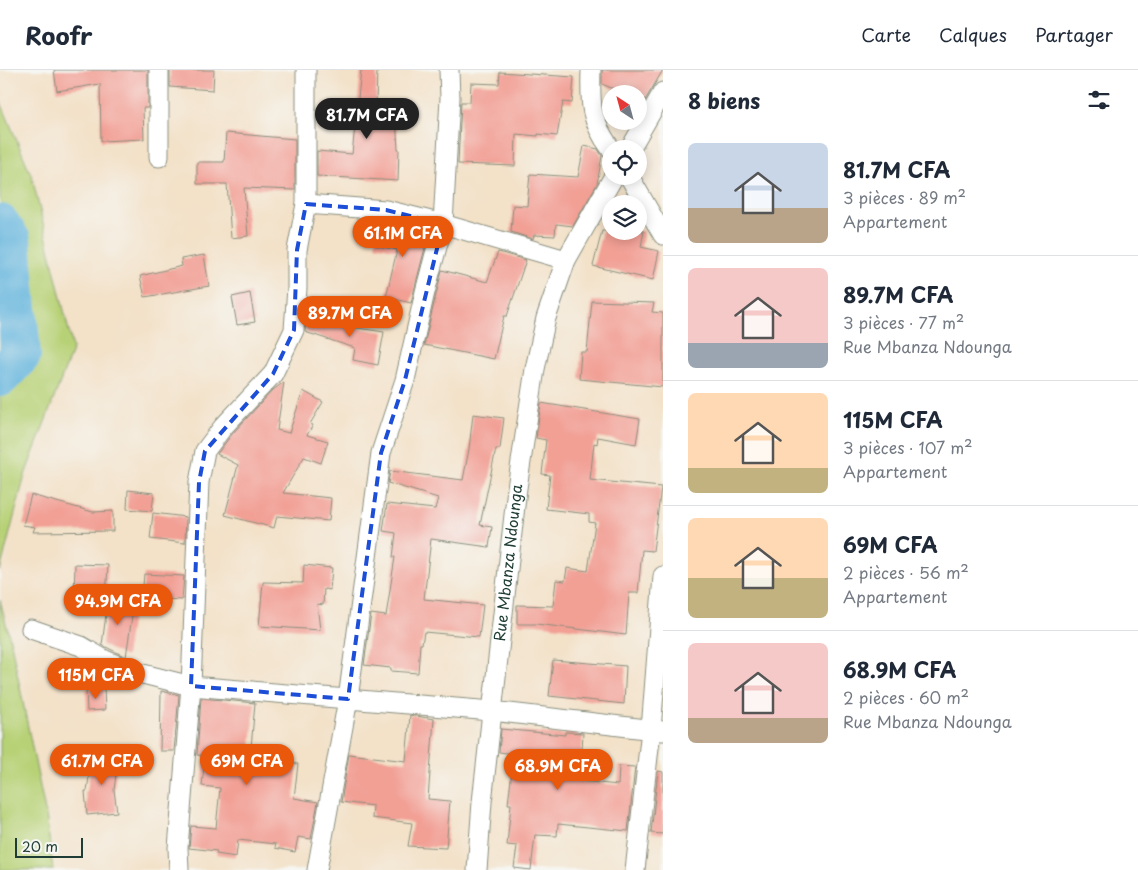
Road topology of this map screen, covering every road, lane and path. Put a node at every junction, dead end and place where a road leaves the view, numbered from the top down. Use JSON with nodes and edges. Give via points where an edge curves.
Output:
{"nodes":[{"id":1,"x":159,"y":70,"type":"edge"},
{"id":2,"x":306,"y":70,"type":"edge"},
{"id":3,"x":449,"y":70,"type":"edge"},
{"id":4,"x":591,"y":70,"type":"edge"},
{"id":5,"x":663,"y":92,"type":"edge"},
{"id":6,"x":604,"y":140,"type":"edge"},
{"id":7,"x":635,"y":140,"type":"edge"},
{"id":8,"x":159,"y":157,"type":"dead end"},
{"id":9,"x":609,"y":185,"type":"edge"},
{"id":10,"x":634,"y":185,"type":"edge"},
{"id":11,"x":306,"y":204,"type":"junction"},
{"id":12,"x":443,"y":224,"type":"junction"},
{"id":13,"x":663,"y":235,"type":"edge"},
{"id":14,"x":566,"y":260,"type":"junction"},
{"id":15,"x":663,"y":576,"type":"edge"},
{"id":16,"x":31,"y":628,"type":"dead end"},
{"id":17,"x":191,"y":686,"type":"junction"},
{"id":18,"x":348,"y":700,"type":"junction"},
{"id":19,"x":492,"y":711,"type":"junction"},
{"id":20,"x":657,"y":730,"type":"edge"},
{"id":21,"x":179,"y":870,"type":"edge"},
{"id":22,"x":317,"y":870,"type":"edge"},
{"id":23,"x":477,"y":870,"type":"edge"},
{"id":24,"x":635,"y":870,"type":"edge"}],
"edges":[{"from":1,"to":8,"type":"street"},
{"from":2,"to":11,"type":"street"},
{"from":3,"to":12,"type":"street"},
{"from":4,"to":6,"type":"street","via":[[590,102]]},
{"from":5,"to":7,"type":"street"},
{"from":9,"to":14,"type":"street","name":"Rue Mbanza Ndounga"},
{"from":10,"to":13,"type":"street"},
{"from":11,"to":12,"type":"street","via":[[386,210]]},
{"from":11,"to":17,"type":"street","via":[[296,250],[294,330],[273,374],[205,451],[199,482]]},
{"from":12,"to":14,"type":"street"},
{"from":12,"to":18,"type":"street","via":[[405,380],[381,453]]},
{"from":14,"to":19,"type":"street","name":"Rue Mbanza Ndounga","via":[[546,318],[534,369]]},
{"from":15,"to":20,"type":"street"},
{"from":16,"to":17,"type":"street","via":[[81,646],[131,671]]},
{"from":17,"to":18,"type":"street"},
{"from":17,"to":21,"type":"street"},
{"from":18,"to":19,"type":"street"},
{"from":18,"to":22,"type":"street"},
{"from":19,"to":20,"type":"street"},
{"from":19,"to":23,"type":"street","name":"Rue Mbanza Ndounga"},
{"from":20,"to":24,"type":"street"}]}
